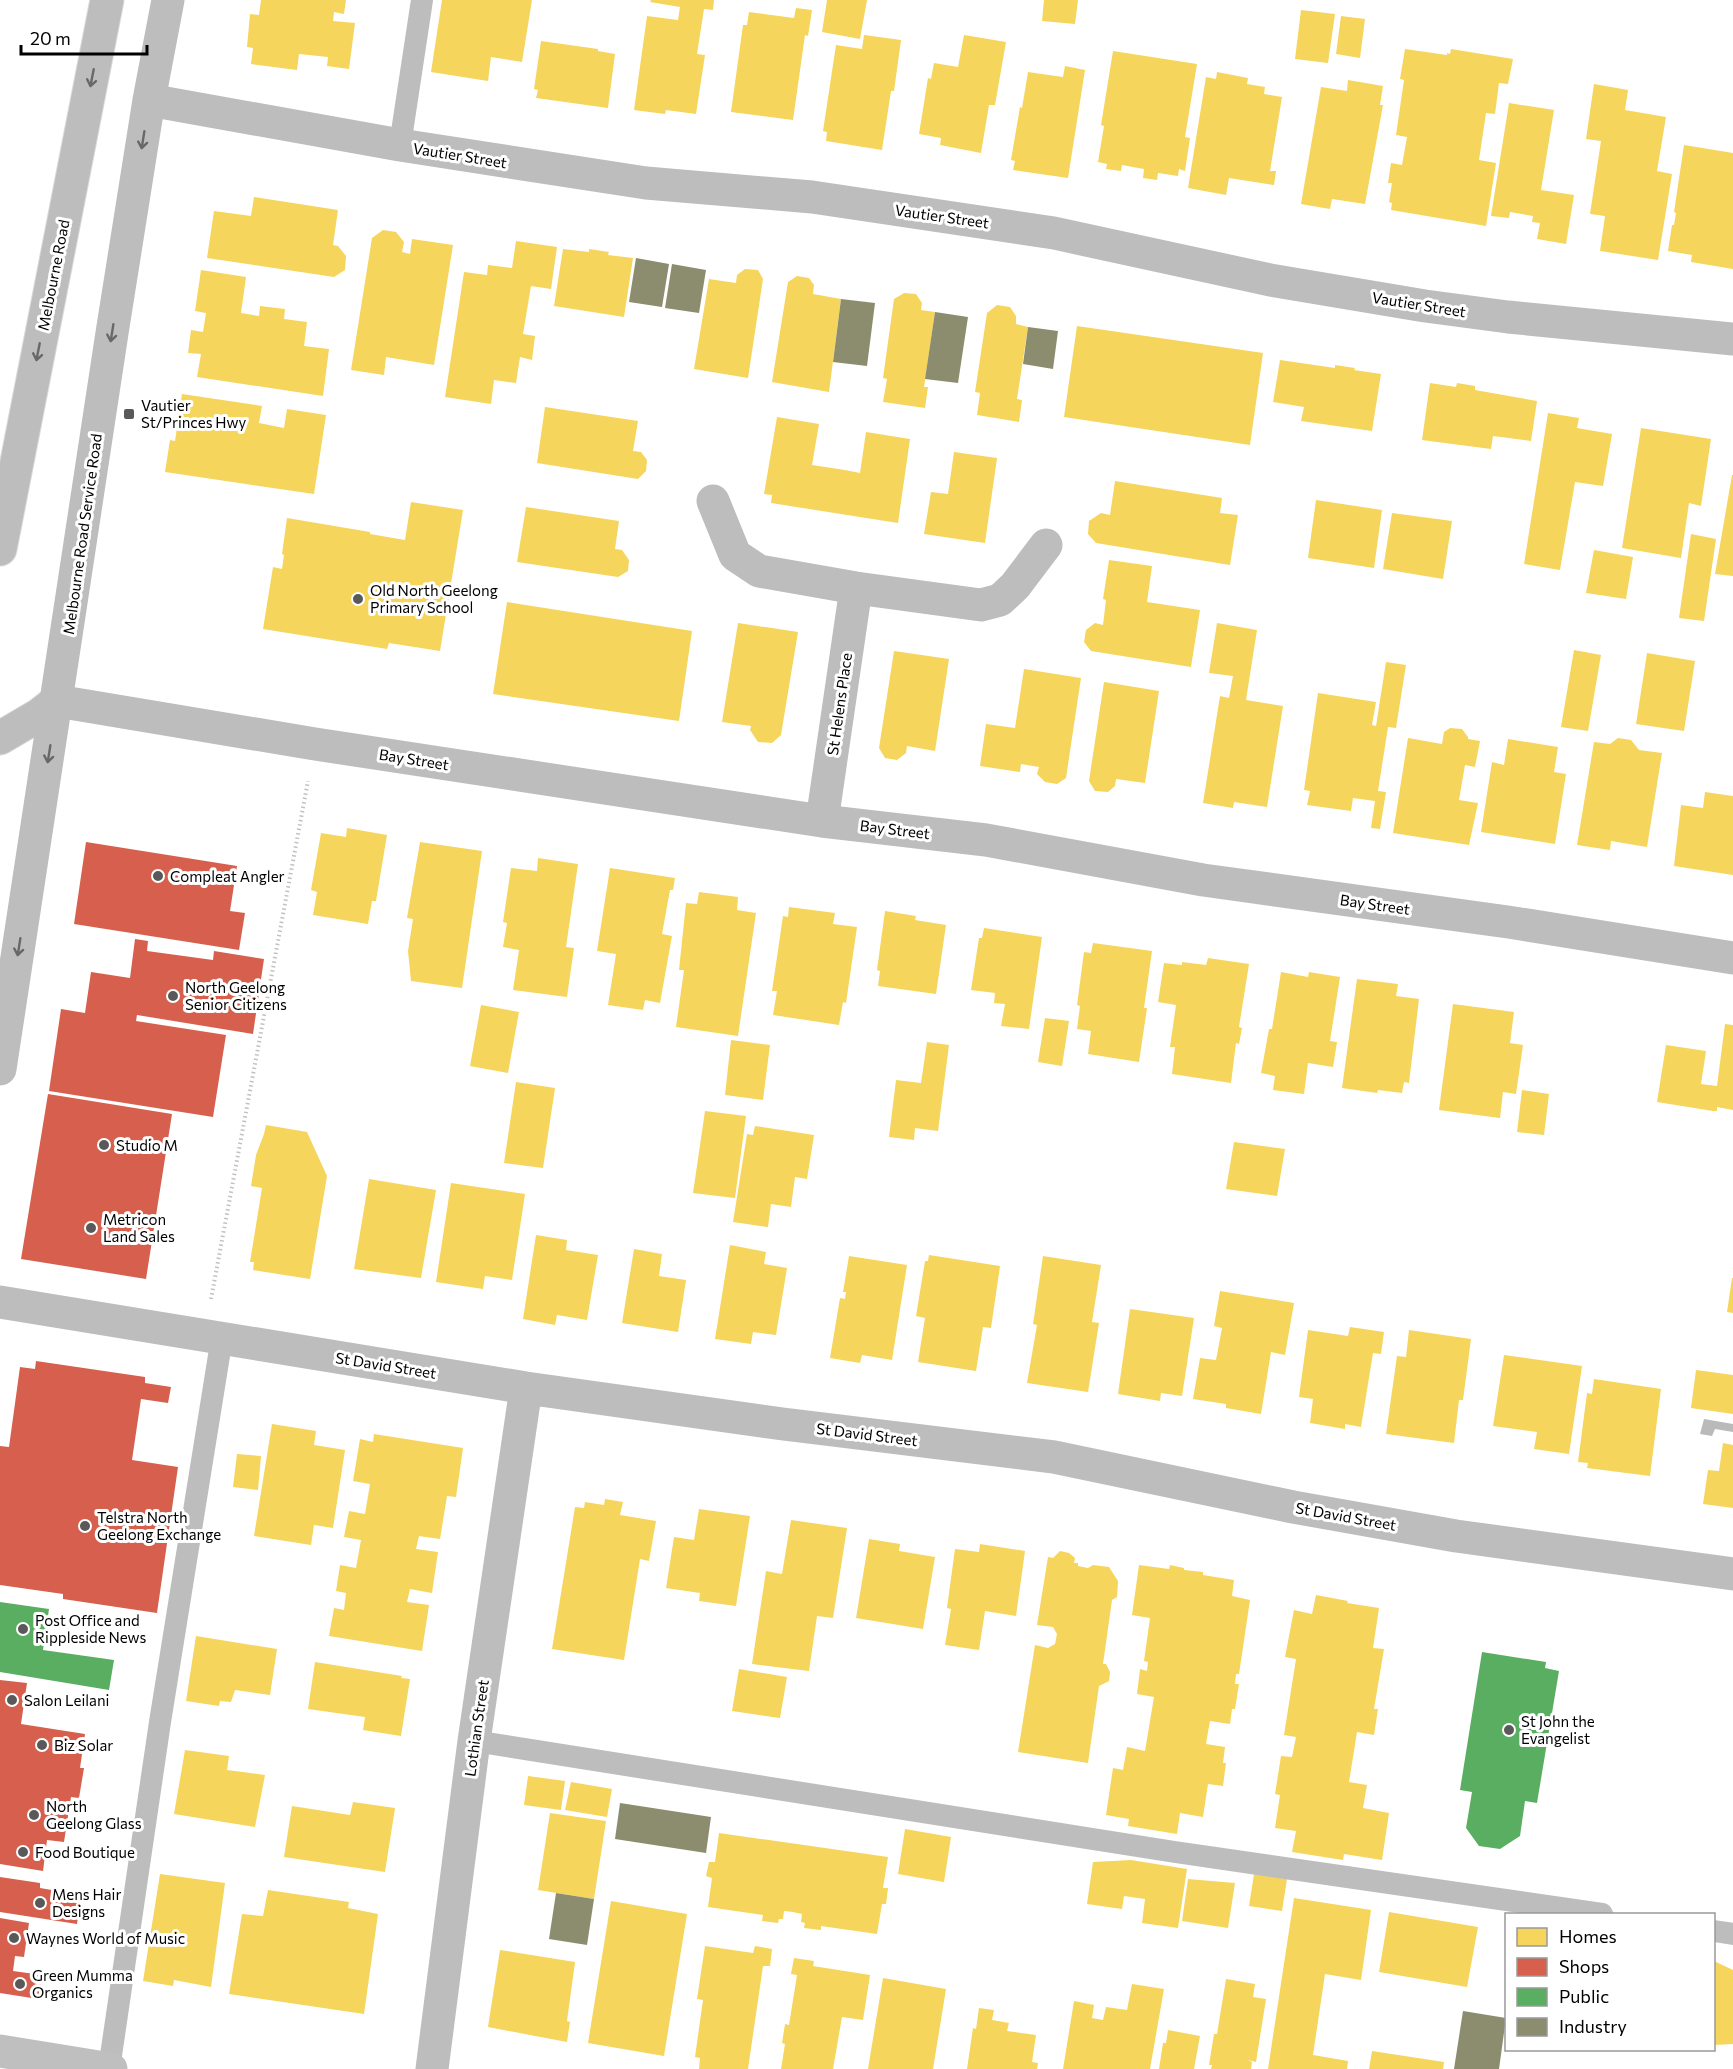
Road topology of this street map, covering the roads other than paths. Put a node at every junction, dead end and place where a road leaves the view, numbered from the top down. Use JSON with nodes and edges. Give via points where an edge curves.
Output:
{"nodes":[{"id":1,"x":107,"y":0,"type":"edge"},
{"id":2,"x":168,"y":0,"type":"edge"},
{"id":3,"x":422,"y":0,"type":"edge"},
{"id":4,"x":149,"y":100,"type":"junction"},
{"id":5,"x":400,"y":146,"type":"junction"},
{"id":6,"x":1733,"y":339,"type":"edge"},
{"id":7,"x":713,"y":501,"type":"dead end"},
{"id":8,"x":1046,"y":545,"type":"dead end"},
{"id":9,"x":0,"y":549,"type":"edge"},
{"id":10,"x":856,"y":588,"type":"junction"},
{"id":11,"x":57,"y":701,"type":"junction"},
{"id":12,"x":0,"y":738,"type":"edge"},
{"id":13,"x":822,"y":821,"type":"junction"},
{"id":14,"x":1733,"y":958,"type":"edge"},
{"id":15,"x":0,"y":1069,"type":"edge"},
{"id":16,"x":0,"y":1302,"type":"edge"},
{"id":17,"x":213,"y":1336,"type":"junction"},
{"id":18,"x":526,"y":1388,"type":"junction"},
{"id":19,"x":1733,"y":1574,"type":"edge"},
{"id":20,"x":474,"y":1741,"type":"junction"},
{"id":21,"x":1595,"y":1913,"type":"edge"},
{"id":22,"x":1715,"y":1931,"type":"edge"},
{"id":23,"x":1733,"y":1934,"type":"edge"},
{"id":24,"x":0,"y":2051,"type":"edge"},
{"id":25,"x":110,"y":2069,"type":"edge"},
{"id":26,"x":432,"y":2069,"type":"edge"}],
"edges":[{"from":1,"to":9,"type":"main road","name":"Melbourne Road","one_way":true},
{"from":2,"to":4,"type":"main road","name":"Melbourne Road Service Road"},
{"from":3,"to":5,"type":"lane"},
{"from":4,"to":5,"type":"main road","name":"Vautier Street"},
{"from":4,"to":11,"type":"main road","name":"Melbourne Road Service Road","one_way":true},
{"from":5,"to":6,"type":"main road","name":"Vautier Street","via":[[646,183],[812,197],[1054,232],[1270,280],[1449,309]]},
{"from":7,"to":10,"type":"main road","via":[[735,555],[759,571]]},
{"from":8,"to":10,"type":"main road","via":[[1000,600],[981,605]]},
{"from":10,"to":13,"type":"main road","name":"St Helens Place"},
{"from":11,"to":12,"type":"main road"},
{"from":11,"to":13,"type":"main road","name":"Bay Street"},
{"from":11,"to":15,"type":"main road","name":"Melbourne Road Service Road","one_way":true},
{"from":13,"to":14,"type":"main road","name":"Bay Street","via":[[986,840],[1203,880]]},
{"from":16,"to":17,"type":"main road","name":"St David Street"},
{"from":17,"to":18,"type":"main road","name":"St David Street"},
{"from":17,"to":25,"type":"lane"},
{"from":18,"to":19,"type":"main road","name":"St David Street","via":[[1054,1457],[1456,1536]]},
{"from":18,"to":20,"type":"main road","name":"Lothian Street"},
{"from":20,"to":21,"type":"lane","via":[[1164,1850]]},
{"from":20,"to":26,"type":"main road","name":"Lothian Street"},
{"from":22,"to":23,"type":"lane"},
{"from":24,"to":25,"type":"street"}]}
